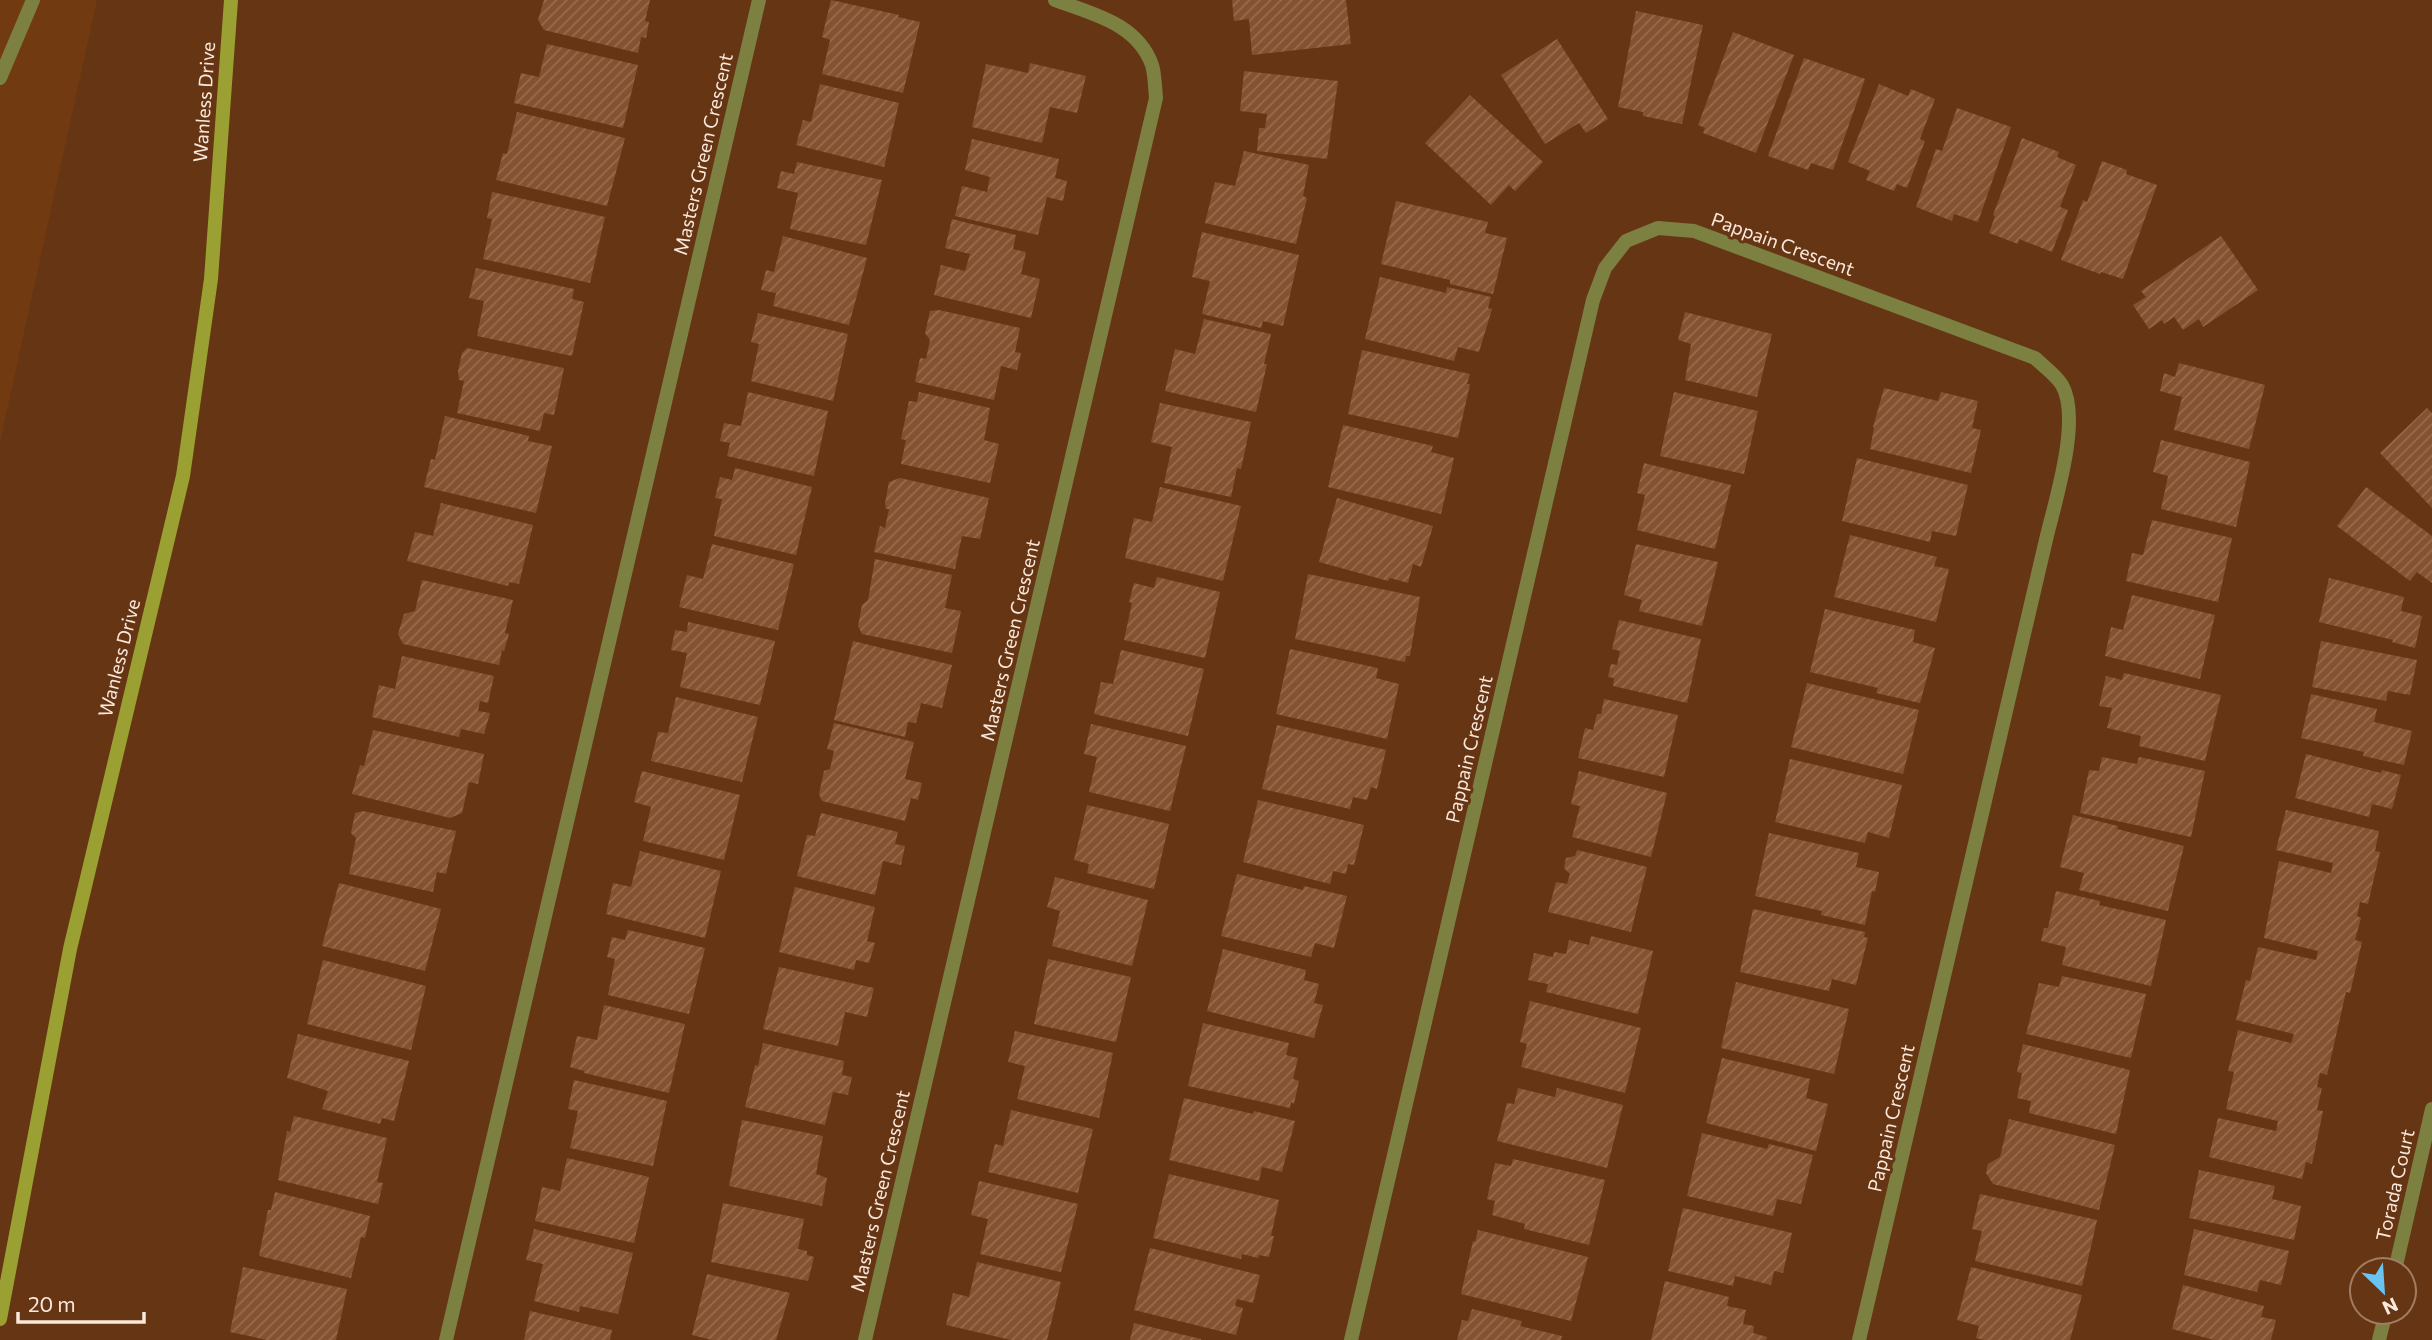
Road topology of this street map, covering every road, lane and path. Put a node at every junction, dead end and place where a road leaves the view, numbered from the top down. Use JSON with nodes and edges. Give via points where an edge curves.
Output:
{"nodes":[{"id":1,"x":33,"y":0,"type":"edge"},
{"id":2,"x":231,"y":0,"type":"edge"},
{"id":3,"x":759,"y":0,"type":"edge"},
{"id":4,"x":1055,"y":0,"type":"edge"},
{"id":5,"x":0,"y":78,"type":"edge"},
{"id":6,"x":2432,"y":1109,"type":"edge"},
{"id":7,"x":2398,"y":1256,"type":"edge"},
{"id":8,"x":0,"y":1319,"type":"edge"},
{"id":9,"x":446,"y":1340,"type":"edge"},
{"id":10,"x":865,"y":1340,"type":"edge"},
{"id":11,"x":1351,"y":1340,"type":"edge"},
{"id":12,"x":1859,"y":1340,"type":"edge"}],
"edges":[{"from":1,"to":5,"type":"street"},
{"from":2,"to":8,"type":"main road","name":"Wanless Drive","via":[[211,279],[183,476],[70,949]]},
{"from":3,"to":9,"type":"street","name":"Masters Green Crescent"},
{"from":4,"to":10,"type":"street","name":"Masters Green Crescent","via":[[1119,24],[1138,41],[1152,66],[1156,98]]},
{"from":6,"to":7,"type":"street","name":"Torada Court"},
{"from":11,"to":12,"type":"street","name":"Pappain Crescent","via":[[1593,300],[1605,268],[1626,241],[1658,228],[1694,231],[2035,358],[2062,383],[2070,407],[2070,429],[2045,544]]}]}
